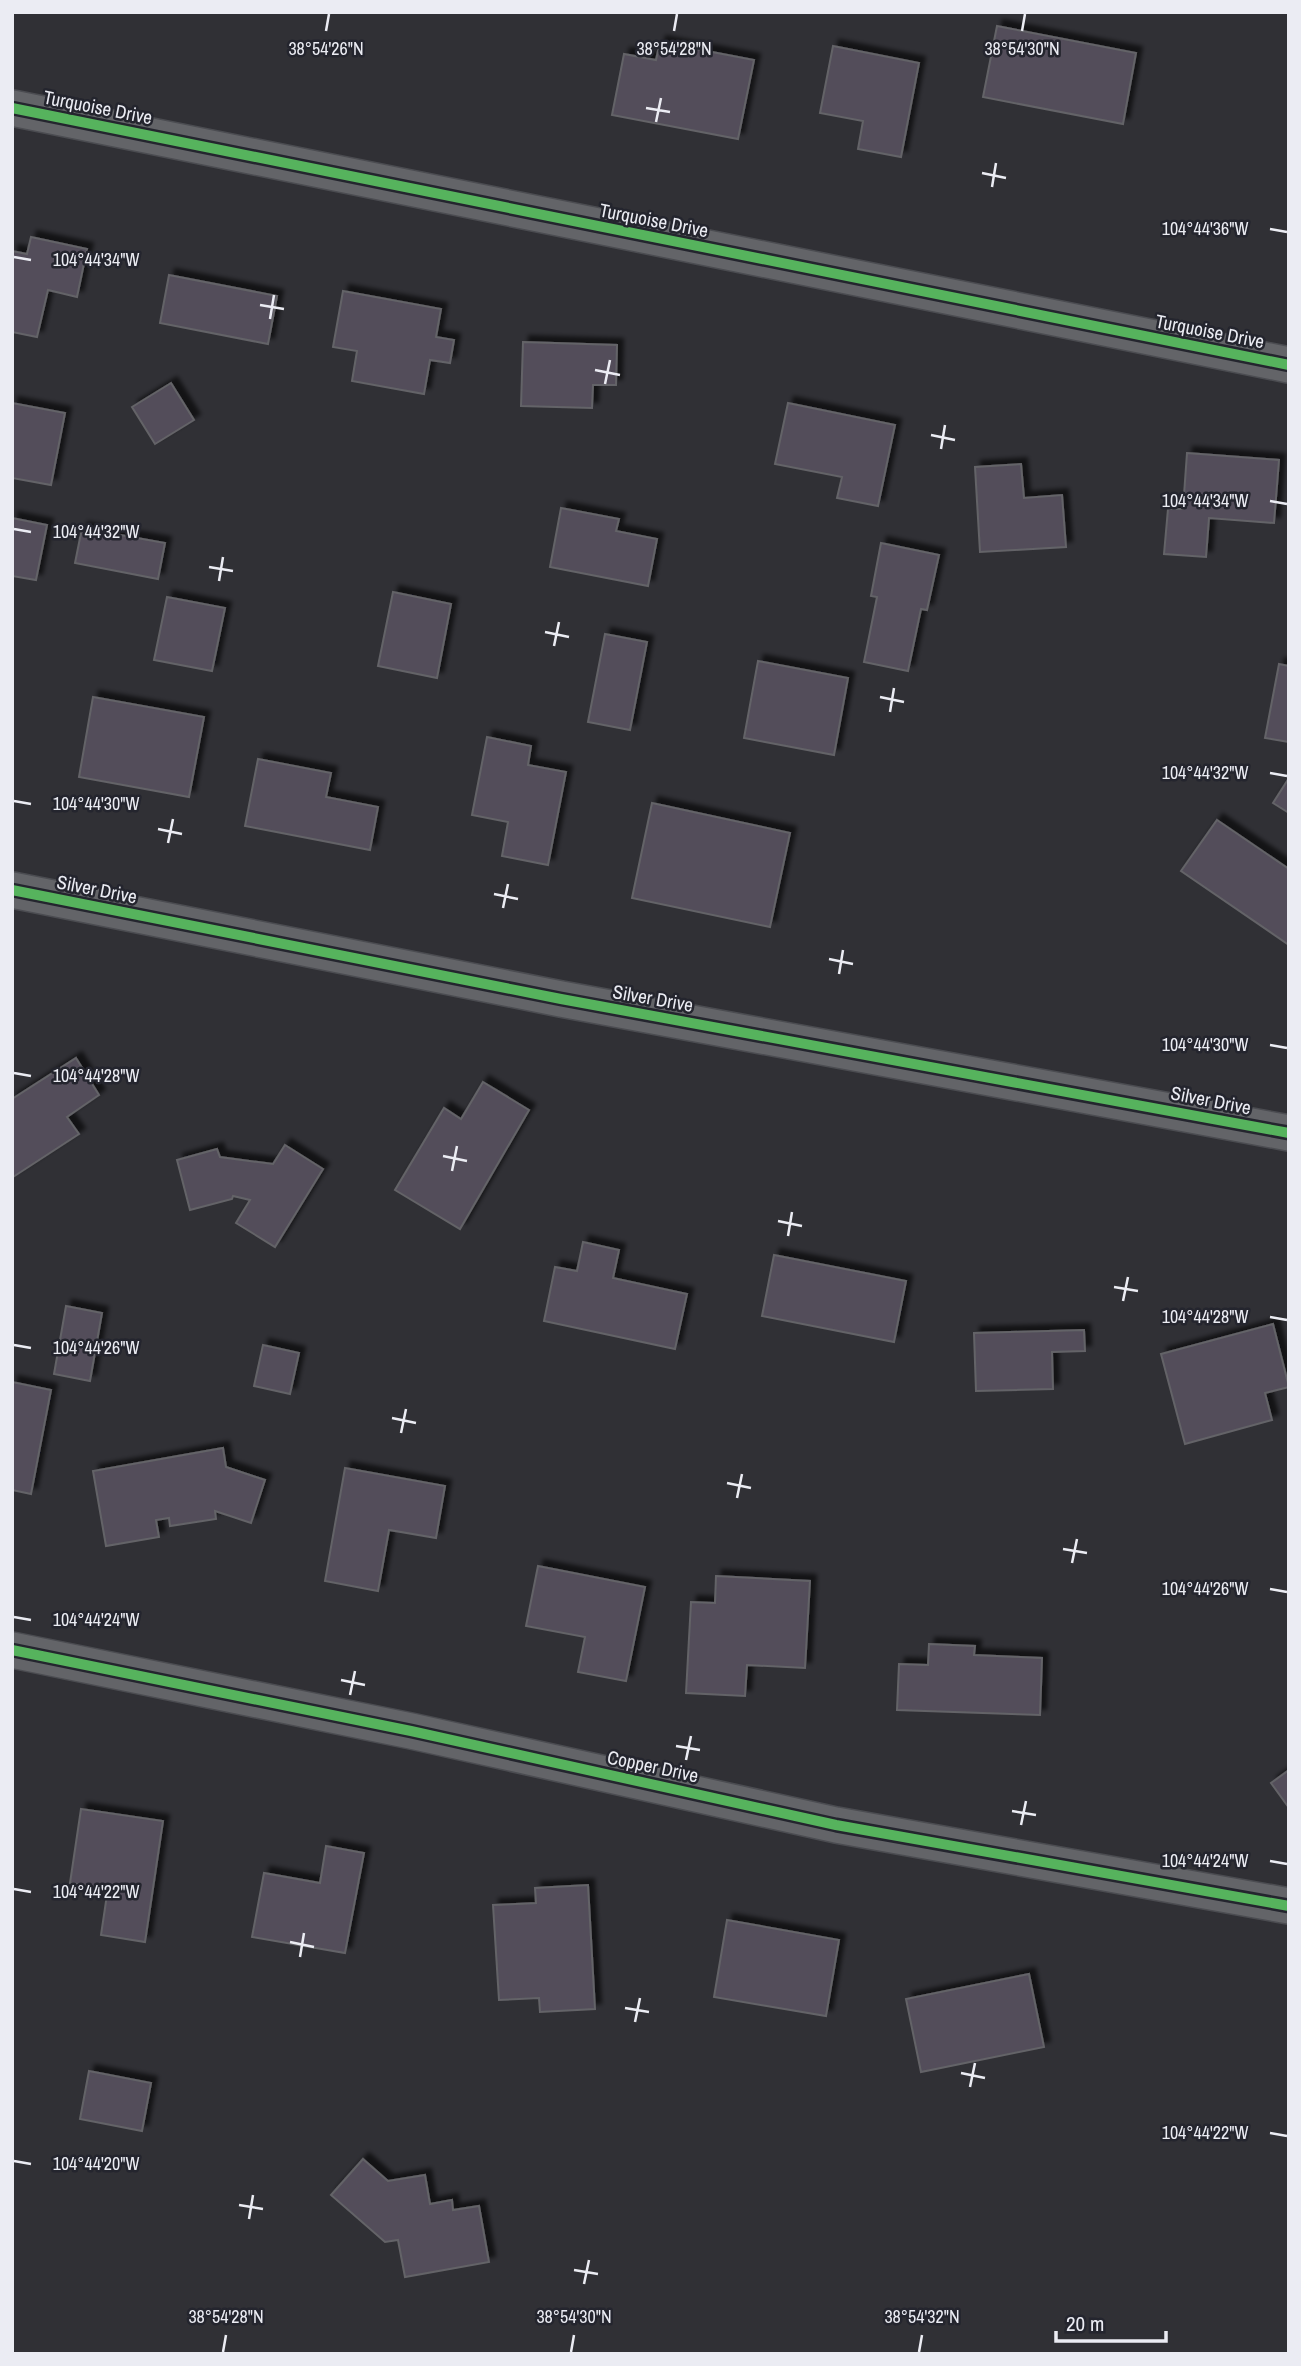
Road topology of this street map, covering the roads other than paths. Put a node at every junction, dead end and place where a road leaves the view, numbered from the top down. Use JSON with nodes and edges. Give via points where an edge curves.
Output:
{"nodes":[{"id":1,"x":12,"y":108,"type":"edge"},
{"id":2,"x":1289,"y":365,"type":"edge"},
{"id":3,"x":12,"y":890,"type":"edge"},
{"id":4,"x":1289,"y":1133,"type":"edge"},
{"id":5,"x":12,"y":1650,"type":"edge"},
{"id":6,"x":1289,"y":1906,"type":"edge"}],
"edges":[{"from":1,"to":2,"type":"street","name":"Turquoise Drive"},
{"from":3,"to":4,"type":"street","name":"Silver Drive","via":[[561,999]]},
{"from":5,"to":6,"type":"street","name":"Copper Drive","via":[[411,1731],[836,1825]]}]}
